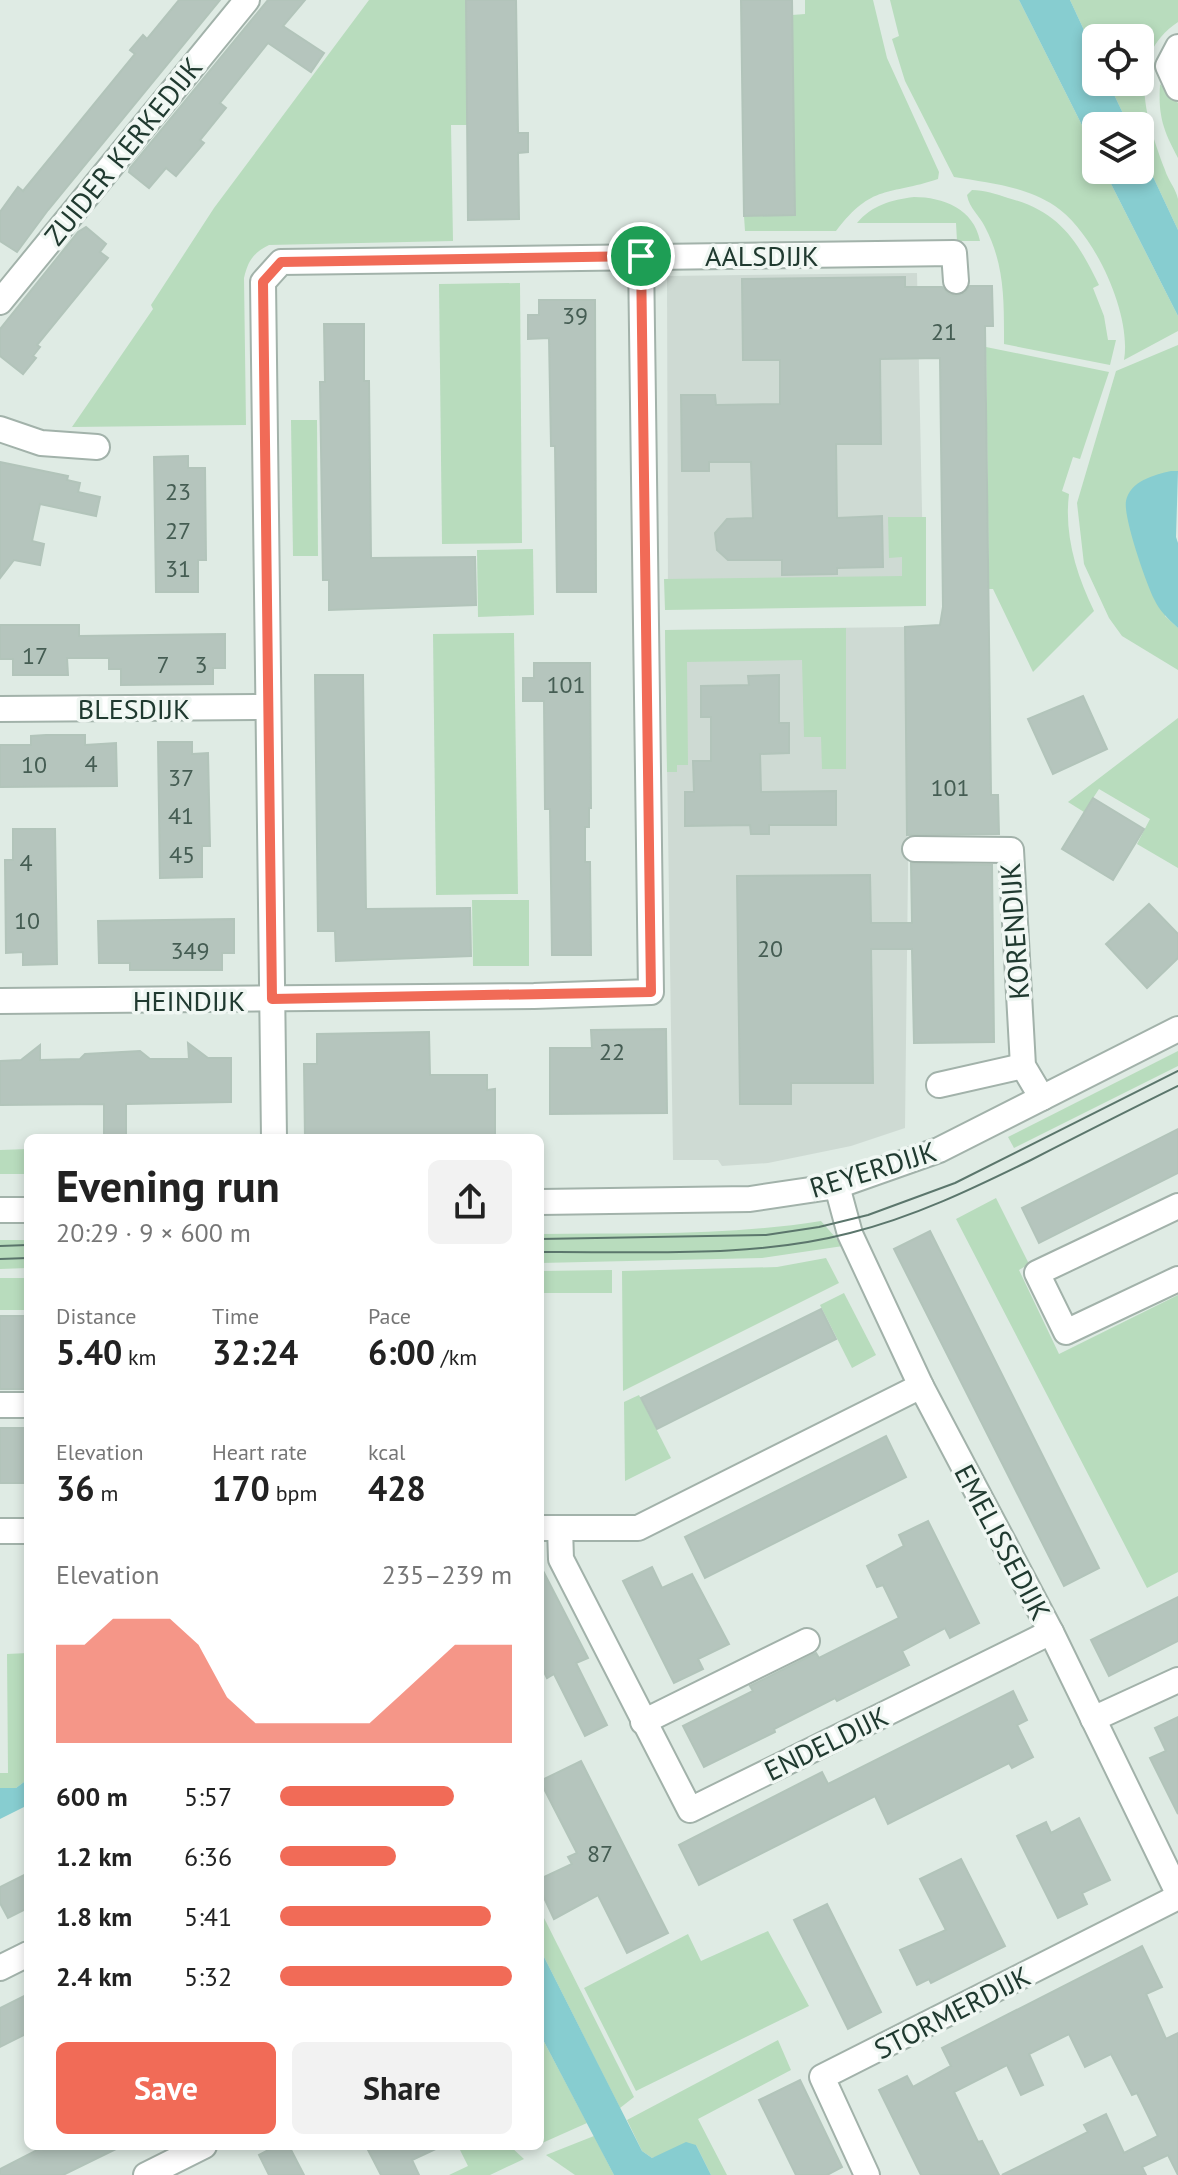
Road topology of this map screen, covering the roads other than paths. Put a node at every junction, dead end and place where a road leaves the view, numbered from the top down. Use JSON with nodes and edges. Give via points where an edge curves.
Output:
{"nodes":[{"id":1,"x":247,"y":0,"type":"edge"},
{"id":2,"x":1178,"y":47,"type":"edge"},
{"id":3,"x":1178,"y":88,"type":"edge"},
{"id":4,"x":641,"y":256,"type":"junction"},
{"id":5,"x":956,"y":281,"type":"dead end"},
{"id":6,"x":0,"y":302,"type":"edge"},
{"id":7,"x":0,"y":429,"type":"edge"},
{"id":8,"x":97,"y":447,"type":"dead end"},
{"id":9,"x":268,"y":707,"type":"junction"},
{"id":10,"x":0,"y":709,"type":"edge"},
{"id":11,"x":915,"y":849,"type":"dead end"},
{"id":12,"x":272,"y":999,"type":"junction"},
{"id":13,"x":0,"y":1001,"type":"edge"},
{"id":14,"x":1178,"y":1029,"type":"edge"},
{"id":15,"x":1023,"y":1066,"type":"junction"},
{"id":16,"x":939,"y":1085,"type":"dead end"},
{"id":17,"x":1042,"y":1098,"type":"junction"},
{"id":18,"x":274,"y":1134,"type":"edge"},
{"id":19,"x":837,"y":1186,"type":"junction"},
{"id":20,"x":544,"y":1202,"type":"edge"},
{"id":21,"x":1178,"y":1206,"type":"edge"},
{"id":22,"x":0,"y":1210,"type":"edge"},
{"id":23,"x":24,"y":1210,"type":"edge"},
{"id":24,"x":1178,"y":1279,"type":"edge"},
{"id":25,"x":921,"y":1386,"type":"junction"},
{"id":26,"x":0,"y":1405,"type":"edge"},
{"id":27,"x":24,"y":1405,"type":"edge"},
{"id":28,"x":550,"y":1528,"type":"edge"},
{"id":29,"x":0,"y":1531,"type":"edge"},
{"id":30,"x":24,"y":1531,"type":"edge"},
{"id":31,"x":1051,"y":1632,"type":"junction"},
{"id":32,"x":807,"y":1641,"type":"dead end"},
{"id":33,"x":1178,"y":1680,"type":"edge"},
{"id":34,"x":1093,"y":1719,"type":"junction"},
{"id":35,"x":643,"y":1722,"type":"junction"},
{"id":36,"x":1178,"y":1895,"type":"edge"},
{"id":37,"x":24,"y":1956,"type":"edge"},
{"id":38,"x":0,"y":1968,"type":"edge"},
{"id":39,"x":196,"y":2150,"type":"edge"},
{"id":40,"x":146,"y":2175,"type":"edge"},
{"id":41,"x":867,"y":2175,"type":"edge"}],
"edges":[{"from":1,"to":6,"type":"street","name":"ZUIDER KERKEDIJK"},
{"from":2,"to":3,"type":"street","via":[[1168,66]]},
{"from":4,"to":5,"type":"street","name":"AALSDIJK","via":[[954,253]]},
{"from":4,"to":9,"type":"street","name":"AALSDIJK","via":[[281,262],[263,282]]},
{"from":4,"to":12,"type":"street","name":"HEINDIJK","via":[[651,992]]},
{"from":7,"to":8,"type":"street","via":[[41,443]]},
{"from":9,"to":10,"type":"street","name":"BLESDIJK"},
{"from":9,"to":12,"type":"street"},
{"from":11,"to":15,"type":"street","name":"KORENDIJK","via":[[1011,850]]},
{"from":12,"to":13,"type":"street","name":"HEINDIJK"},
{"from":12,"to":18,"type":"street"},
{"from":14,"to":17,"type":"street","name":"REYERDIJK"},
{"from":15,"to":16,"type":"street"},
{"from":15,"to":17,"type":"street","name":"KORENDIJK"},
{"from":17,"to":19,"type":"street","name":"REYERDIJK","via":[[939,1150]]},
{"from":19,"to":20,"type":"street","name":"REYERDIJK","via":[[750,1199]]},
{"from":19,"to":25,"type":"street","name":"EMELISSEDIJK","via":[[850,1234]]},
{"from":21,"to":24,"type":"street","via":[[1037,1273],[1066,1332]]},
{"from":22,"to":23,"type":"street"},
{"from":25,"to":28,"type":"street","via":[[638,1528]]},
{"from":25,"to":31,"type":"street","name":"EMELISSEDIJK"},
{"from":26,"to":27,"type":"street"},
{"from":28,"to":35,"type":"street","name":"ENDELDIJK"},
{"from":29,"to":30,"type":"street"},
{"from":31,"to":34,"type":"street","name":"EMELISSEDIJK"},
{"from":31,"to":35,"type":"street","name":"ENDELDIJK","via":[[690,1810]]},
{"from":32,"to":35,"type":"street"},
{"from":33,"to":34,"type":"street"},
{"from":34,"to":36,"type":"street","name":"EMELISSEDIJK"},
{"from":36,"to":41,"type":"street","name":"STORMERDIJK","via":[[822,2077]]},
{"from":37,"to":38,"type":"street"},
{"from":39,"to":40,"type":"street"}]}
